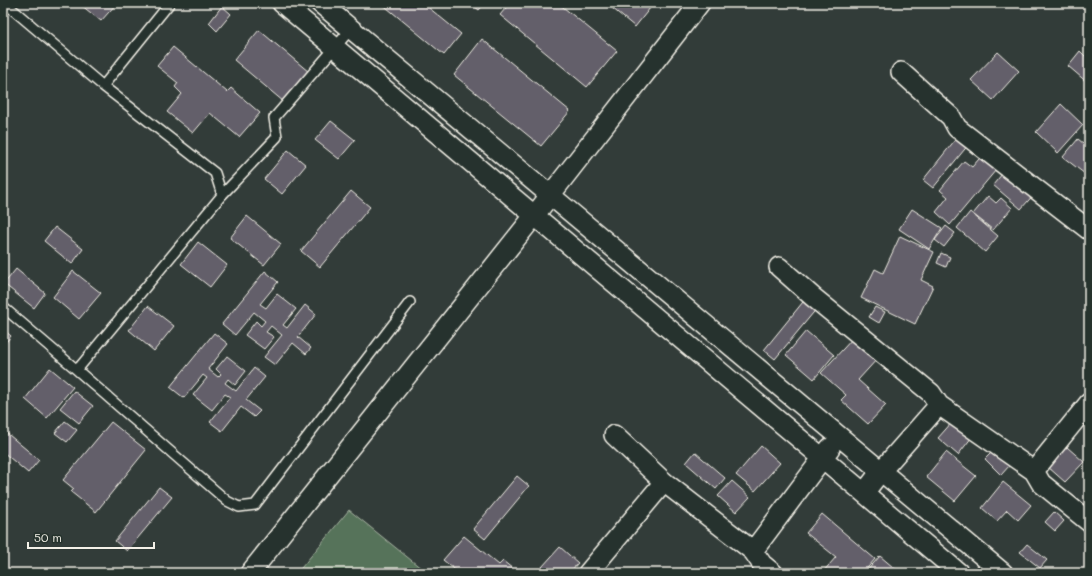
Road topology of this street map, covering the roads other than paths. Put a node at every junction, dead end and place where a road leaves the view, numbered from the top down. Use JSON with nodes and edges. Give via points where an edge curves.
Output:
{"nodes":[{"id":1,"x":6,"y":3,"type":"edge"},
{"id":2,"x":170,"y":3,"type":"edge"},
{"id":3,"x":282,"y":3,"type":"edge"},
{"id":4,"x":320,"y":3,"type":"edge"},
{"id":5,"x":700,"y":3,"type":"edge"},
{"id":6,"x":3,"y":7,"type":"edge"},
{"id":7,"x":351,"y":29,"type":"junction"},
{"id":8,"x":335,"y":48,"type":"junction"},
{"id":9,"x":901,"y":72,"type":"dead end"},
{"id":10,"x":103,"y":86,"type":"junction"},
{"id":11,"x":550,"y":195,"type":"junction"},
{"id":12,"x":222,"y":196,"type":"junction"},
{"id":13,"x":534,"y":216,"type":"junction"},
{"id":14,"x":1089,"y":230,"type":"edge"},
{"id":15,"x":779,"y":267,"type":"dead end"},
{"id":16,"x":410,"y":302,"type":"dead end"},
{"id":17,"x":3,"y":307,"type":"edge"},
{"id":18,"x":77,"y":370,"type":"junction"},
{"id":19,"x":1089,"y":403,"type":"edge"},
{"id":20,"x":939,"y":405,"type":"junction"},
{"id":21,"x":614,"y":435,"type":"dead end"},
{"id":22,"x":838,"y":436,"type":"junction"},
{"id":23,"x":823,"y":458,"type":"junction"},
{"id":24,"x":881,"y":471,"type":"junction"},
{"id":25,"x":1034,"y":471,"type":"junction"},
{"id":26,"x":664,"y":482,"type":"junction"},
{"id":27,"x":864,"y":493,"type":"junction"},
{"id":28,"x":1089,"y":522,"type":"edge"},
{"id":29,"x":753,"y":551,"type":"junction"},
{"id":30,"x":943,"y":559,"type":"junction"},
{"id":31,"x":999,"y":570,"type":"edge"},
{"id":32,"x":250,"y":573,"type":"edge"},
{"id":33,"x":588,"y":573,"type":"edge"},
{"id":34,"x":773,"y":573,"type":"edge"},
{"id":35,"x":959,"y":573,"type":"edge"}],
"edges":[{"from":1,"to":6,"type":"lane"},
{"from":1,"to":10,"type":"lane"},
{"from":2,"to":10,"type":"lane"},
{"from":3,"to":8,"type":"street"},
{"from":4,"to":7,"type":"street"},
{"from":5,"to":11,"type":"street"},
{"from":7,"to":8,"type":"lane"},
{"from":7,"to":11,"type":"street"},
{"from":8,"to":12,"type":"lane","via":[[274,118],[277,137]]},
{"from":8,"to":13,"type":"street"},
{"from":9,"to":14,"type":"street","via":[[951,117],[957,128]]},
{"from":10,"to":12,"type":"lane","via":[[215,173]]},
{"from":11,"to":13,"type":"street"},
{"from":11,"to":22,"type":"street"},
{"from":12,"to":18,"type":"lane"},
{"from":13,"to":23,"type":"street"},
{"from":13,"to":32,"type":"street"},
{"from":15,"to":20,"type":"street","via":[[931,393]]},
{"from":16,"to":18,"type":"lane","via":[[255,505],[239,507],[227,501]]},
{"from":17,"to":18,"type":"lane"},
{"from":19,"to":25,"type":"street"},
{"from":20,"to":24,"type":"street"},
{"from":20,"to":25,"type":"street"},
{"from":21,"to":26,"type":"street"},
{"from":22,"to":23,"type":"street"},
{"from":22,"to":24,"type":"street"},
{"from":23,"to":27,"type":"street"},
{"from":23,"to":29,"type":"street"},
{"from":24,"to":27,"type":"street"},
{"from":24,"to":31,"type":"street"},
{"from":25,"to":28,"type":"street","via":[[1041,483]]},
{"from":26,"to":29,"type":"street"},
{"from":26,"to":33,"type":"street"},
{"from":27,"to":30,"type":"street"},
{"from":29,"to":34,"type":"street","via":[[762,564]]},
{"from":30,"to":31,"type":"street"},
{"from":30,"to":35,"type":"street"}]}
